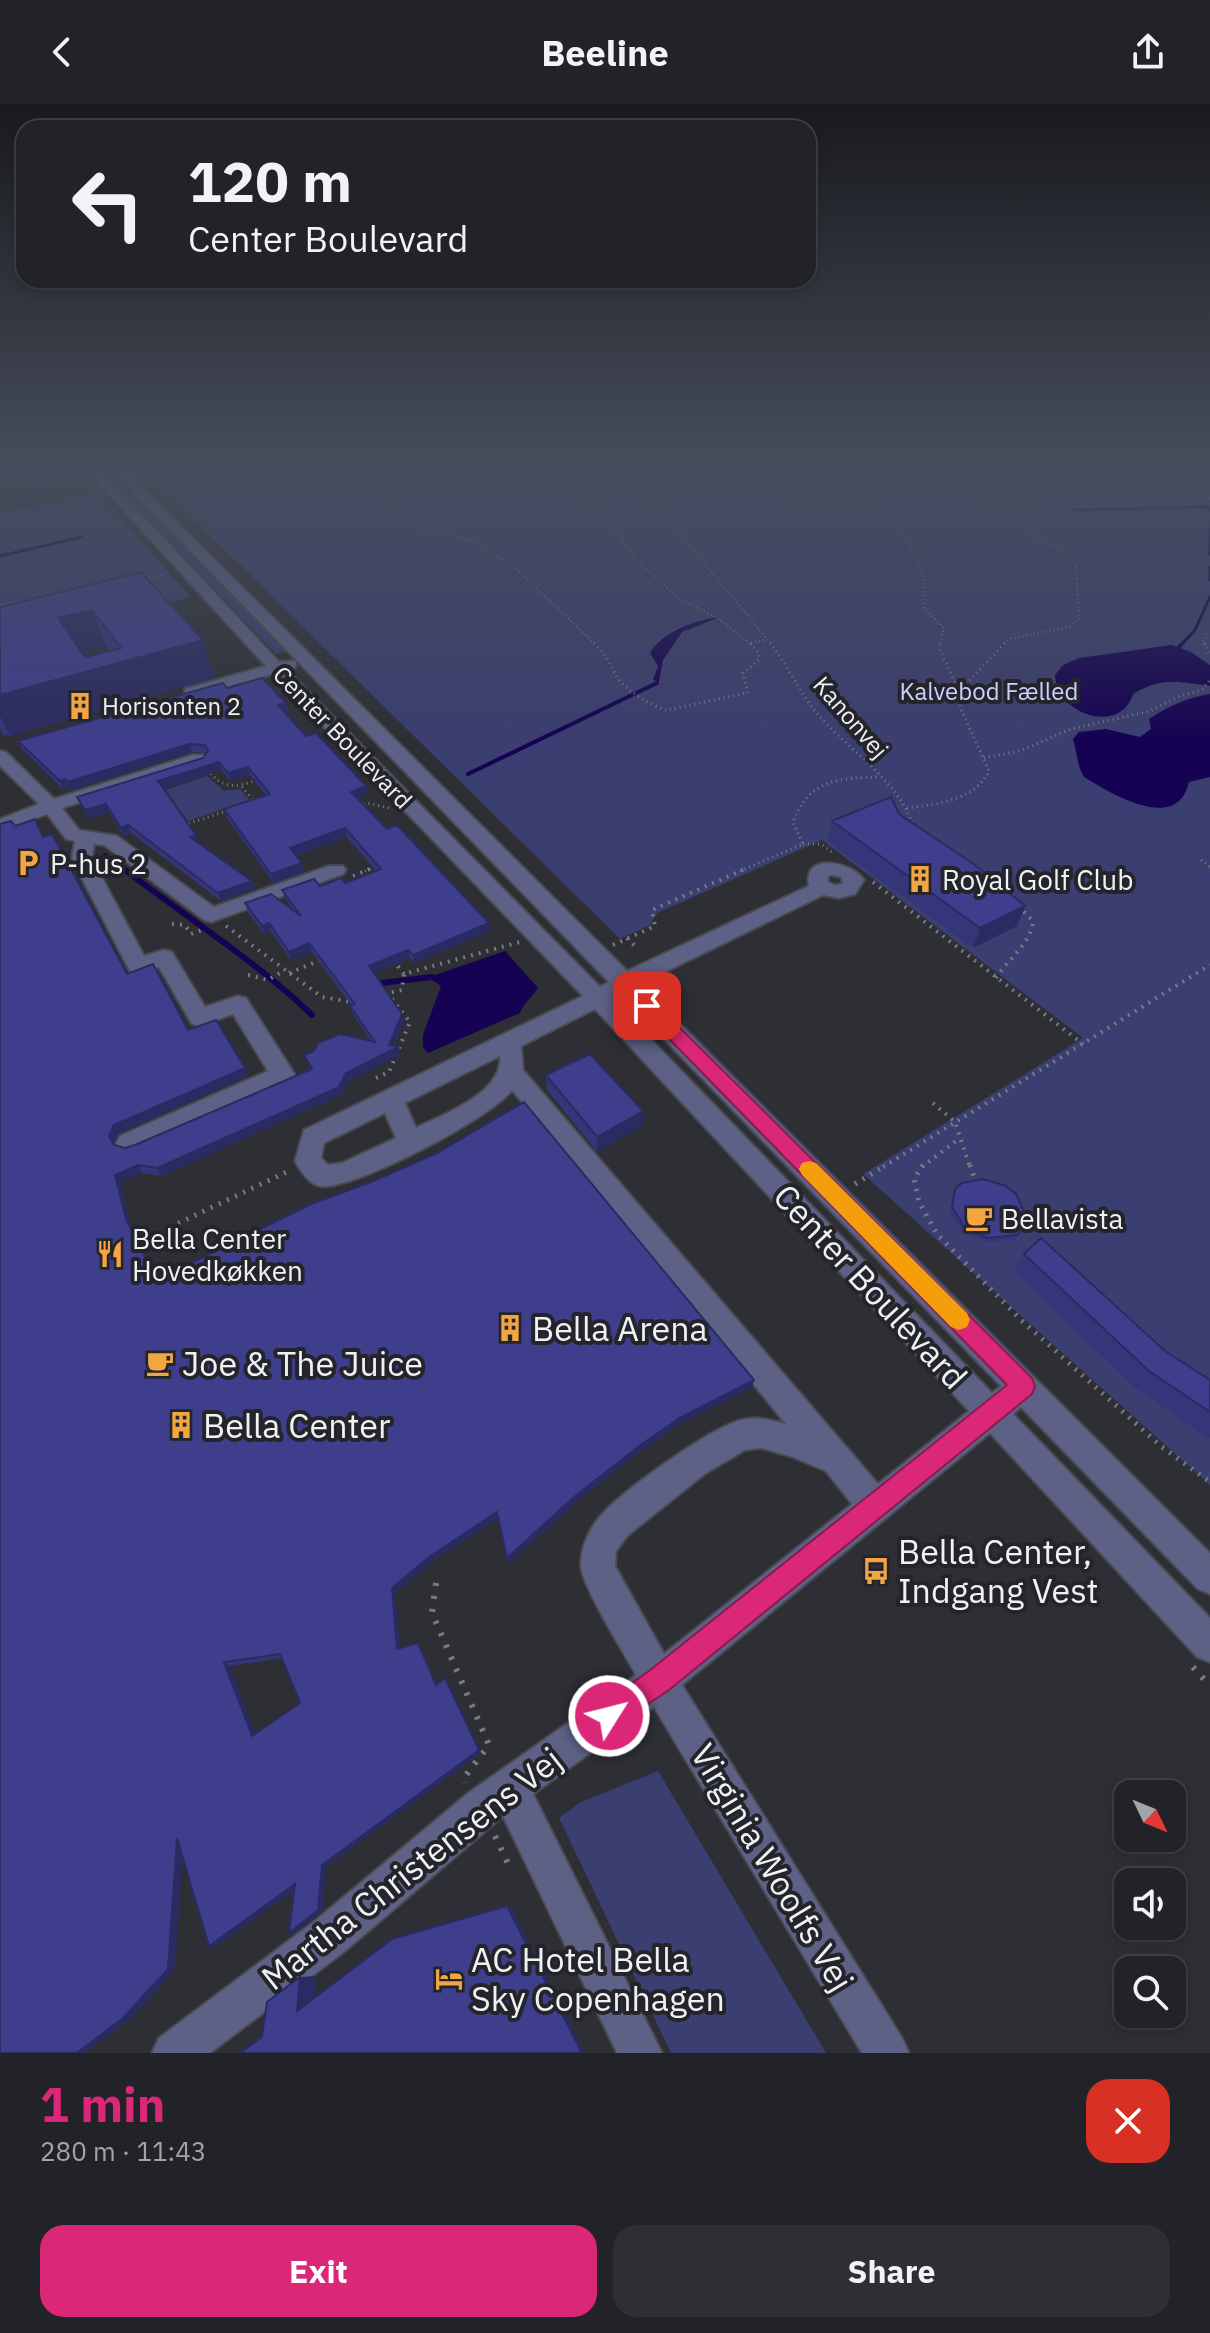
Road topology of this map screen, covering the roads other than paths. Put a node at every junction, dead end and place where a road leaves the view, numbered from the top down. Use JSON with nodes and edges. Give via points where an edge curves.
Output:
{"nodes":[{"id":1,"x":178,"y":561,"type":"edge"},
{"id":2,"x":207,"y":561,"type":"edge"},
{"id":3,"x":304,"y":660,"type":"junction"},
{"id":4,"x":276,"y":668,"type":"junction"},
{"id":5,"x":168,"y":699,"type":"edge"},
{"id":6,"x":5,"y":748,"type":"edge"},
{"id":7,"x":199,"y":759,"type":"edge"},
{"id":8,"x":51,"y":806,"type":"junction"},
{"id":9,"x":0,"y":826,"type":"edge"},
{"id":10,"x":85,"y":839,"type":"junction"},
{"id":11,"x":336,"y":870,"type":"road end"},
{"id":12,"x":822,"y":888,"type":"dead end"},
{"id":13,"x":625,"y":983,"type":"junction"},
{"id":14,"x":598,"y":998,"type":"junction"},
{"id":15,"x":508,"y":1042,"type":"junction"},
{"id":16,"x":511,"y":1072,"type":"junction"},
{"id":17,"x":391,"y":1100,"type":"junction"},
{"id":18,"x":410,"y":1141,"type":"junction"},
{"id":19,"x":129,"y":1143,"type":"edge"},
{"id":20,"x":1024,"y":1386,"type":"junction"},
{"id":21,"x":991,"y":1413,"type":"junction"},
{"id":22,"x":837,"y":1460,"type":"junction"},
{"id":23,"x":875,"y":1506,"type":"junction"},
{"id":24,"x":1210,"y":1577,"type":"edge"},
{"id":25,"x":1210,"y":1644,"type":"edge"},
{"id":26,"x":659,"y":1681,"type":"junction"},
{"id":27,"x":509,"y":1787,"type":"junction"},
{"id":28,"x":174,"y":2053,"type":"edge"},
{"id":29,"x":640,"y":2053,"type":"edge"},
{"id":30,"x":887,"y":2053,"type":"edge"}],
"edges":[{"from":1,"to":4,"type":"street","name":"Center Boulevard"},
{"from":2,"to":3,"type":"street","name":"Center Boulevard"},
{"from":3,"to":4,"type":"street"},
{"from":3,"to":13,"type":"street","name":"Center Boulevard"},
{"from":4,"to":5,"type":"street"},
{"from":4,"to":14,"type":"street","name":"Center Boulevard"},
{"from":6,"to":8,"type":"street"},
{"from":7,"to":8,"type":"street"},
{"from":8,"to":9,"type":"street"},
{"from":8,"to":10,"type":"street","via":[[73,835]]},
{"from":10,"to":11,"type":"street","via":[[110,840],[205,923]]},
{"from":10,"to":19,"type":"street","via":[[82,857],[101,912],[131,969],[164,957],[192,1021],[238,1004],[283,1075]]},
{"from":12,"to":13,"type":"street"},
{"from":13,"to":14,"type":"street"},
{"from":13,"to":20,"type":"street","name":"Center Boulevard"},
{"from":14,"to":15,"type":"street"},
{"from":14,"to":21,"type":"street","name":"Center Boulevard"},
{"from":15,"to":16,"type":"street","via":[[514,1057]]},
{"from":15,"to":17,"type":"street"},
{"from":16,"to":18,"type":"street","via":[[486,1101]]},
{"from":16,"to":22,"type":"street"},
{"from":17,"to":18,"type":"street"},
{"from":17,"to":18,"type":"street","via":[[313,1137],[308,1161],[322,1176],[346,1173]]},
{"from":20,"to":21,"type":"street","name":"Martha Christensens Vej"},
{"from":20,"to":24,"type":"street","name":"Center Boulevard"},
{"from":21,"to":23,"type":"street","name":"Martha Christensens Vej"},
{"from":21,"to":25,"type":"street","name":"Center Boulevard"},
{"from":22,"to":23,"type":"street"},
{"from":22,"to":26,"type":"street","name":"Virginia Woolfs Vej","via":[[761,1433],[741,1435],[695,1462],[616,1523],[600,1546],[598,1569]]},
{"from":23,"to":26,"type":"street","name":"Martha Christensens Vej"},
{"from":26,"to":27,"type":"street","name":"Martha Christensens Vej"},
{"from":26,"to":30,"type":"street","name":"Virginia Woolfs Vej"},
{"from":27,"to":28,"type":"street","name":"Martha Christensens Vej","via":[[330,1936]]},
{"from":27,"to":29,"type":"street"}]}
